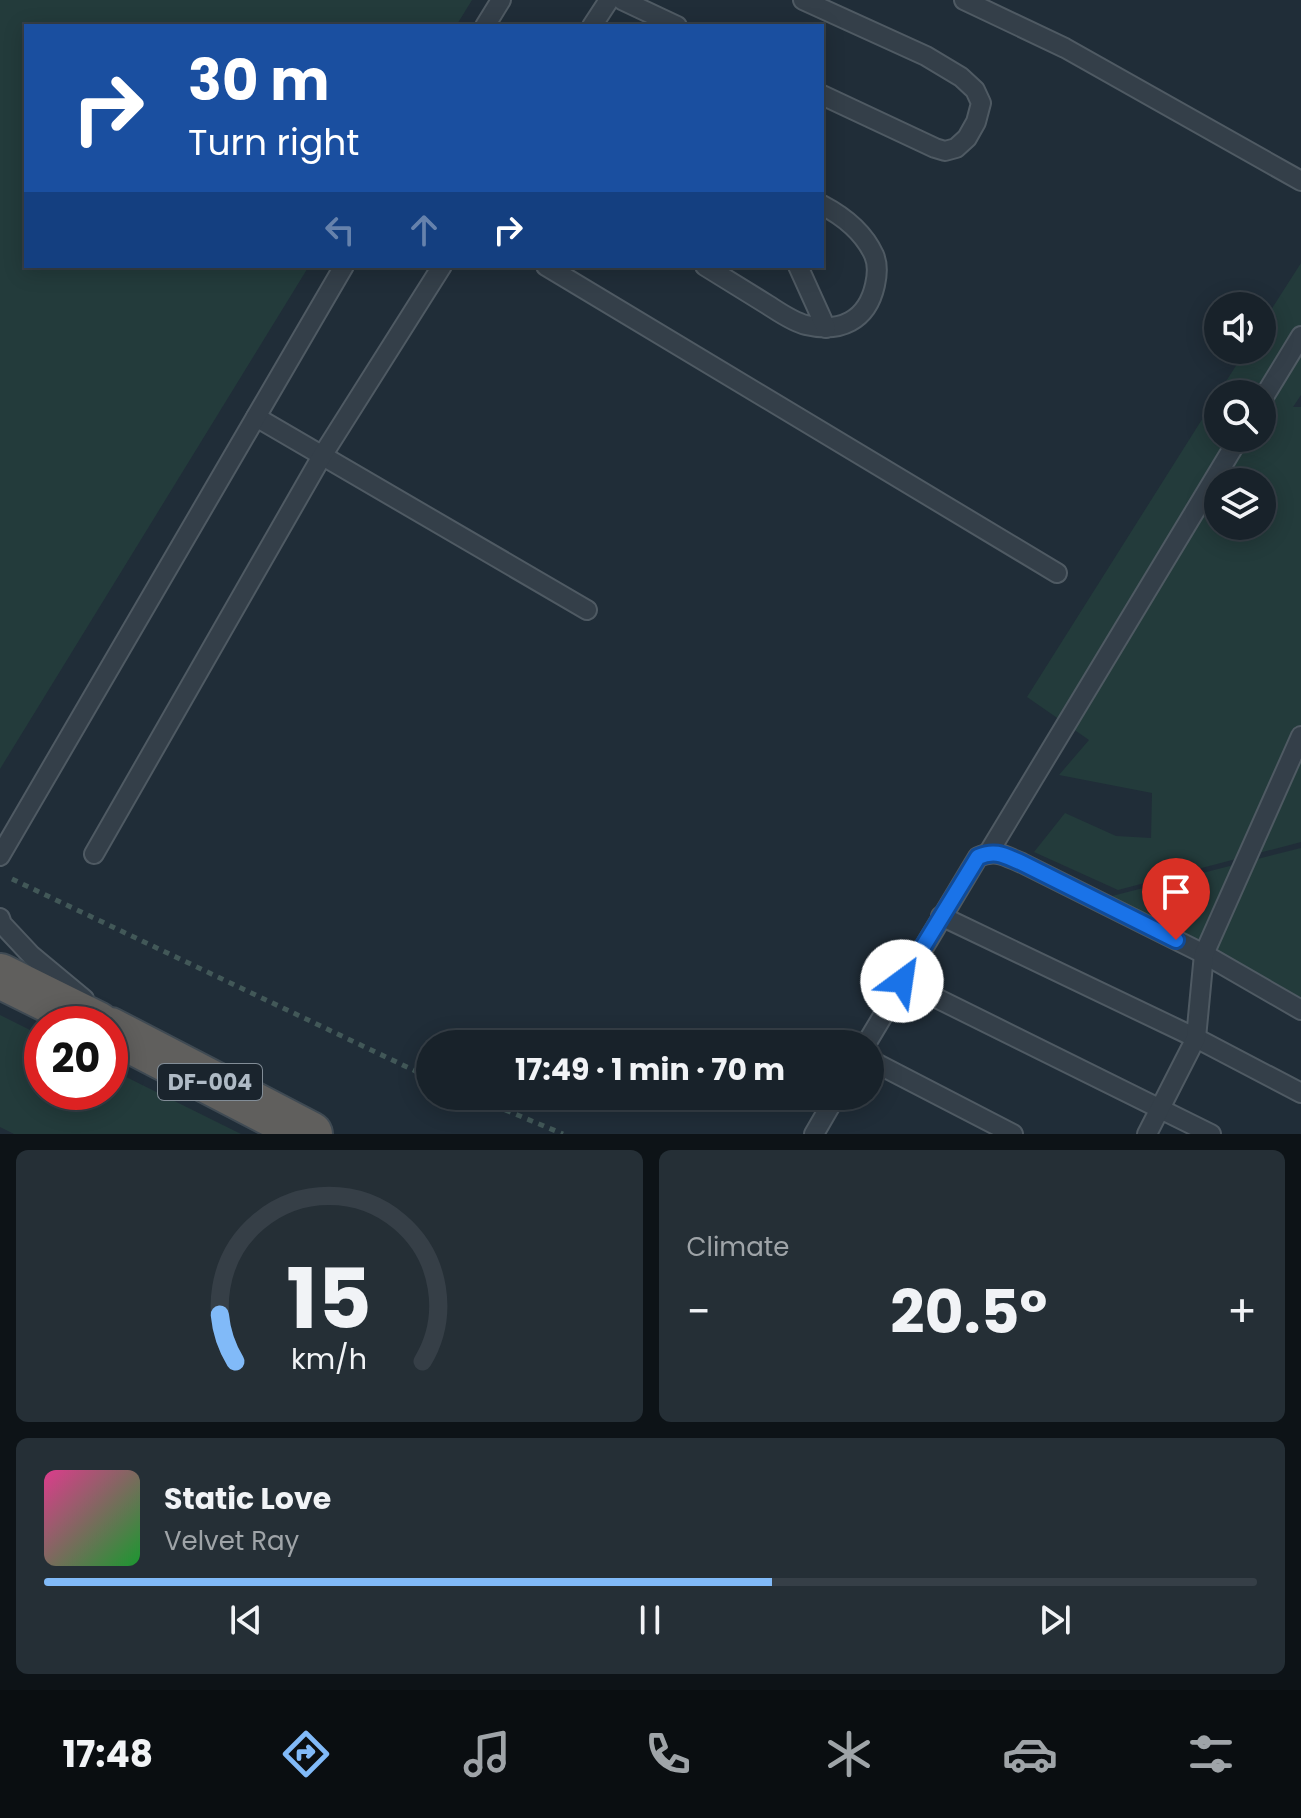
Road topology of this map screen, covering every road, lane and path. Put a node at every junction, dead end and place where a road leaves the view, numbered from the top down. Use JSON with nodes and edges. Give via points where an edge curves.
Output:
{"nodes":[{"id":1,"x":501,"y":0,"type":"edge"},
{"id":2,"x":609,"y":0,"type":"edge"},
{"id":3,"x":622,"y":0,"type":"edge"},
{"id":4,"x":803,"y":0,"type":"edge"},
{"id":5,"x":964,"y":0,"type":"edge"},
{"id":6,"x":1005,"y":8,"type":"edge"},
{"id":7,"x":486,"y":24,"type":"edge"},
{"id":8,"x":593,"y":24,"type":"edge"},
{"id":9,"x":673,"y":24,"type":"edge"},
{"id":10,"x":824,"y":96,"type":"edge"},
{"id":11,"x":1301,"y":181,"type":"edge"},
{"id":12,"x":824,"y":206,"type":"edge"},
{"id":13,"x":343,"y":268,"type":"edge"},
{"id":14,"x":441,"y":268,"type":"edge"},
{"id":15,"x":549,"y":268,"type":"edge"},
{"id":16,"x":708,"y":268,"type":"edge"},
{"id":17,"x":799,"y":268,"type":"edge"},
{"id":18,"x":826,"y":328,"type":"junction"},
{"id":19,"x":1301,"y":336,"type":"edge"},
{"id":20,"x":1274,"y":380,"type":"edge"},
{"id":21,"x":256,"y":417,"type":"junction"},
{"id":22,"x":1231,"y":452,"type":"edge"},
{"id":23,"x":322,"y":456,"type":"junction"},
{"id":24,"x":1057,"y":573,"type":"dead end"},
{"id":25,"x":587,"y":610,"type":"dead end"},
{"id":26,"x":1301,"y":736,"type":"edge"},
{"id":27,"x":989,"y":852,"type":"junction"},
{"id":28,"x":0,"y":853,"type":"edge"},
{"id":29,"x":94,"y":854,"type":"dead end"},
{"id":30,"x":6,"y":876,"type":"dead end"},
{"id":31,"x":941,"y":916,"type":"junction"},
{"id":32,"x":0,"y":918,"type":"edge"},
{"id":33,"x":1204,"y":954,"type":"junction"},
{"id":34,"x":0,"y":976,"type":"edge"},
{"id":35,"x":902,"y":981,"type":"junction"},
{"id":36,"x":61,"y":1006,"type":"edge"},
{"id":37,"x":89,"y":1006,"type":"edge"},
{"id":38,"x":1301,"y":1010,"type":"edge"},
{"id":39,"x":874,"y":1030,"type":"edge"},
{"id":40,"x":1196,"y":1038,"type":"junction"},
{"id":41,"x":128,"y":1039,"type":"edge"},
{"id":42,"x":884,"y":1067,"type":"edge"},
{"id":43,"x":416,"y":1071,"type":"edge"},
{"id":44,"x":1301,"y":1093,"type":"edge"},
{"id":45,"x":1160,"y":1109,"type":"junction"},
{"id":46,"x":506,"y":1110,"type":"edge"},
{"id":47,"x":829,"y":1110,"type":"edge"},
{"id":48,"x":310,"y":1134,"type":"edge"},
{"id":49,"x":563,"y":1134,"type":"edge"},
{"id":50,"x":816,"y":1134,"type":"edge"},
{"id":51,"x":1013,"y":1134,"type":"edge"},
{"id":52,"x":1147,"y":1134,"type":"edge"},
{"id":53,"x":1211,"y":1134,"type":"edge"}],
"edges":[{"from":1,"to":7,"type":"lane"},
{"from":2,"to":8,"type":"lane"},
{"from":3,"to":9,"type":"lane"},
{"from":4,"to":10,"type":"lane","via":[[926,56],[961,77],[981,103],[967,138],[945,151]]},
{"from":5,"to":6,"type":"lane"},
{"from":6,"to":11,"type":"lane","via":[[1065,48]]},
{"from":12,"to":18,"type":"lane","via":[[859,233],[875,257],[877,277],[869,305],[858,318]]},
{"from":13,"to":21,"type":"lane"},
{"from":14,"to":23,"type":"lane"},
{"from":15,"to":24,"type":"lane"},
{"from":16,"to":18,"type":"lane","via":[[802,325]]},
{"from":17,"to":18,"type":"lane"},
{"from":19,"to":20,"type":"lane"},
{"from":21,"to":23,"type":"lane"},
{"from":21,"to":28,"type":"lane"},
{"from":22,"to":27,"type":"lane"},
{"from":23,"to":25,"type":"lane"},
{"from":23,"to":29,"type":"lane"},
{"from":26,"to":33,"type":"lane"},
{"from":27,"to":31,"type":"lane","via":[[978,857]]},
{"from":27,"to":33,"type":"lane","via":[[1022,863]]},
{"from":30,"to":43,"type":"path"},
{"from":31,"to":35,"type":"lane"},
{"from":31,"to":40,"type":"lane"},
{"from":32,"to":37,"type":"lane","via":[[31,955]]},
{"from":33,"to":38,"type":"lane"},
{"from":33,"to":40,"type":"lane"},
{"from":34,"to":36,"type":"highway"},
{"from":35,"to":39,"type":"lane"},
{"from":35,"to":45,"type":"lane"},
{"from":40,"to":44,"type":"lane"},
{"from":40,"to":45,"type":"lane"},
{"from":41,"to":48,"type":"highway","number":"DF-004"},
{"from":42,"to":51,"type":"lane"},
{"from":45,"to":52,"type":"lane"},
{"from":45,"to":53,"type":"lane"},
{"from":46,"to":49,"type":"path"},
{"from":47,"to":50,"type":"lane"}]}
